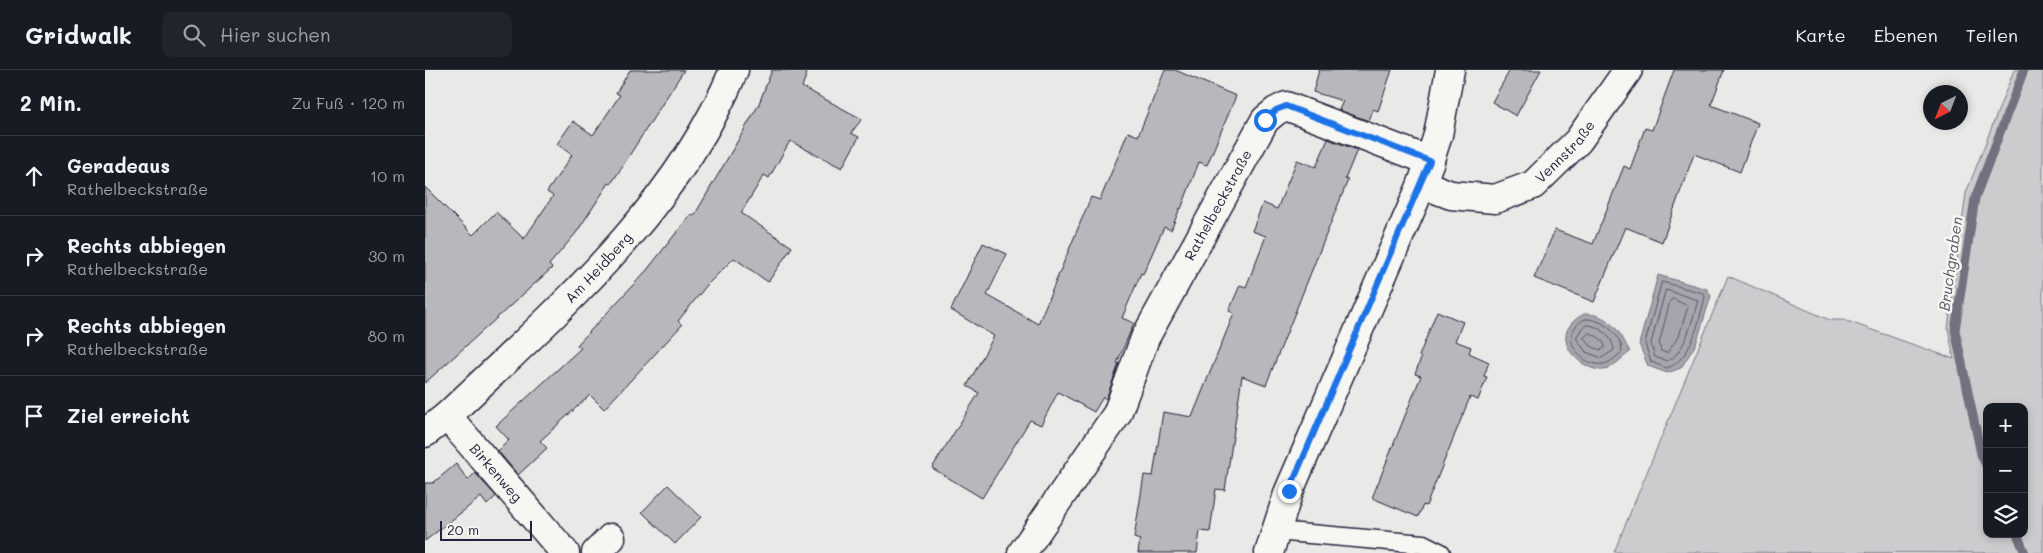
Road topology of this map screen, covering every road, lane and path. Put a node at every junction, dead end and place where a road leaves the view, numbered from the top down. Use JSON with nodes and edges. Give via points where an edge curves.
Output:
{"nodes":[{"id":1,"x":734,"y":70,"type":"edge"},
{"id":2,"x":1450,"y":70,"type":"edge"},
{"id":3,"x":1628,"y":70,"type":"edge"},
{"id":4,"x":1426,"y":173,"type":"junction"},
{"id":5,"x":447,"y":416,"type":"junction"},
{"id":6,"x":425,"y":433,"type":"edge"},
{"id":7,"x":1272,"y":542,"type":"edge"},
{"id":8,"x":565,"y":553,"type":"edge"},
{"id":9,"x":1022,"y":553,"type":"edge"},
{"id":10,"x":1441,"y":553,"type":"edge"}],
"edges":[{"from":1,"to":5,"type":"street","name":"Am Heidberg","via":[[699,140],[636,226],[591,278]]},
{"from":2,"to":4,"type":"street","via":[[1440,125]]},
{"from":3,"to":4,"type":"street","name":"Vennstraße","via":[[1578,141],[1533,185],[1495,199],[1451,195]]},
{"from":4,"to":7,"type":"street","via":[[1289,491]]},
{"from":4,"to":9,"type":"street","name":"Rathelbeckstraße","via":[[1286,106],[1265,120],[1145,338],[1117,414]]},
{"from":5,"to":6,"type":"street","name":"Am Heidberg"},
{"from":5,"to":8,"type":"street","name":"Birkenweg"},
{"from":7,"to":10,"type":"lane","via":[[1423,544]]}]}
